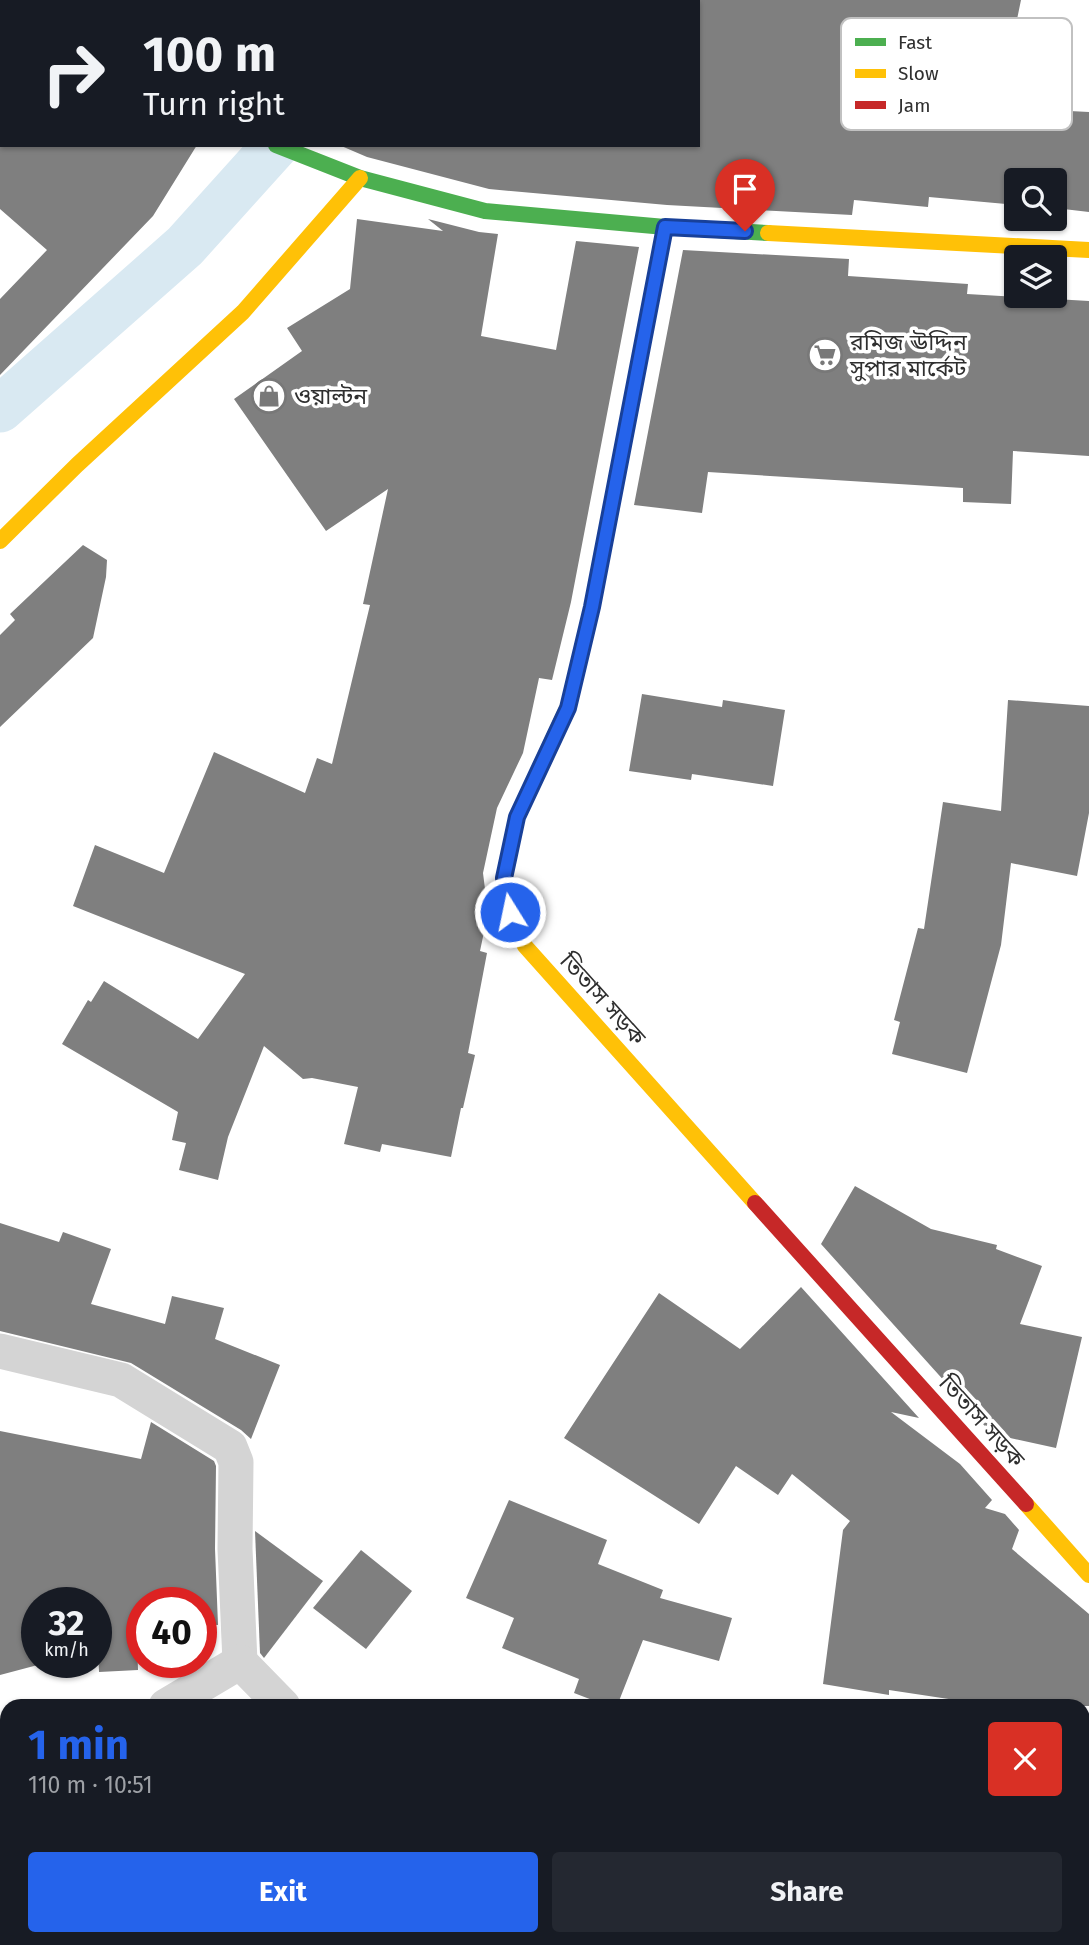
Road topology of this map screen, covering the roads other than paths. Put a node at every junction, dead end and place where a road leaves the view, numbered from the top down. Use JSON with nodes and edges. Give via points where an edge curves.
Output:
{"nodes":[{"id":1,"x":281,"y":147,"type":"edge"},
{"id":2,"x":360,"y":178,"type":"junction"},
{"id":3,"x":665,"y":227,"type":"junction"},
{"id":4,"x":1089,"y":250,"type":"edge"},
{"id":5,"x":0,"y":541,"type":"edge"},
{"id":6,"x":0,"y":1351,"type":"edge"},
{"id":7,"x":1089,"y":1575,"type":"edge"},
{"id":8,"x":240,"y":1662,"type":"junction"},
{"id":9,"x":178,"y":1699,"type":"edge"},
{"id":10,"x":276,"y":1699,"type":"edge"}],
"edges":[{"from":1,"to":2,"type":"street"},
{"from":2,"to":3,"type":"street","via":[[485,211]]},
{"from":2,"to":5,"type":"street","via":[[243,312]]},
{"from":3,"to":4,"type":"street"},
{"from":3,"to":7,"type":"street","name":"তিতাস সড়ক","via":[[592,607],[568,708],[517,817],[504,878],[510,912],[525,946]]},
{"from":6,"to":8,"type":"street","via":[[121,1380],[230,1447],[236,1462]]},
{"from":8,"to":9,"type":"street"},
{"from":8,"to":10,"type":"street"}]}
